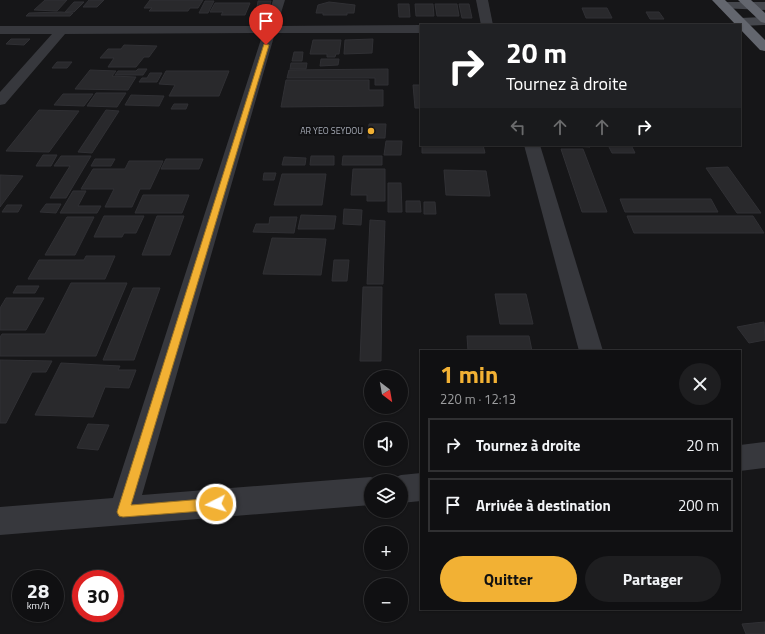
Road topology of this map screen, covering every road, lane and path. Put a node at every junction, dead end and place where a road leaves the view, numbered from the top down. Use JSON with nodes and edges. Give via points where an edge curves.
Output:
{"nodes":[{"id":1,"x":279,"y":0,"type":"edge"},
{"id":2,"x":482,"y":0,"type":"edge"},
{"id":3,"x":721,"y":3,"type":"edge"},
{"id":4,"x":747,"y":3,"type":"edge"},
{"id":5,"x":765,"y":6,"type":"edge"},
{"id":6,"x":765,"y":20,"type":"edge"},
{"id":7,"x":487,"y":24,"type":"edge"},
{"id":8,"x":740,"y":24,"type":"edge"},
{"id":9,"x":743,"y":27,"type":"edge"},
{"id":10,"x":420,"y":29,"type":"edge"},
{"id":11,"x":0,"y":30,"type":"edge"},
{"id":12,"x":271,"y":30,"type":"junction"},
{"id":13,"x":61,"y":31,"type":"junction"},
{"id":14,"x":765,"y":47,"type":"edge"},
{"id":15,"x":0,"y":101,"type":"edge"},
{"id":16,"x":532,"y":146,"type":"edge"},
{"id":17,"x":591,"y":350,"type":"edge"},
{"id":18,"x":765,"y":455,"type":"edge"},
{"id":19,"x":741,"y":458,"type":"edge"},
{"id":20,"x":420,"y":487,"type":"edge"},
{"id":21,"x":408,"y":488,"type":"edge"},
{"id":22,"x":364,"y":492,"type":"edge"},
{"id":23,"x":123,"y":512,"type":"junction"},
{"id":24,"x":0,"y":521,"type":"edge"}],
"edges":[{"from":1,"to":12,"type":"street"},
{"from":2,"to":7,"type":"street"},
{"from":3,"to":4,"type":"street"},
{"from":3,"to":8,"type":"highway"},
{"from":4,"to":5,"type":"street"},
{"from":4,"to":6,"type":"highway"},
{"from":6,"to":9,"type":"street"},
{"from":9,"to":14,"type":"highway"},
{"from":10,"to":12,"type":"street"},
{"from":11,"to":13,"type":"street"},
{"from":12,"to":13,"type":"street"},
{"from":12,"to":23,"type":"street"},
{"from":13,"to":15,"type":"street"},
{"from":16,"to":17,"type":"street"},
{"from":18,"to":19,"type":"street"},
{"from":20,"to":21,"type":"street"},
{"from":22,"to":23,"type":"street"},
{"from":23,"to":24,"type":"street"}]}
